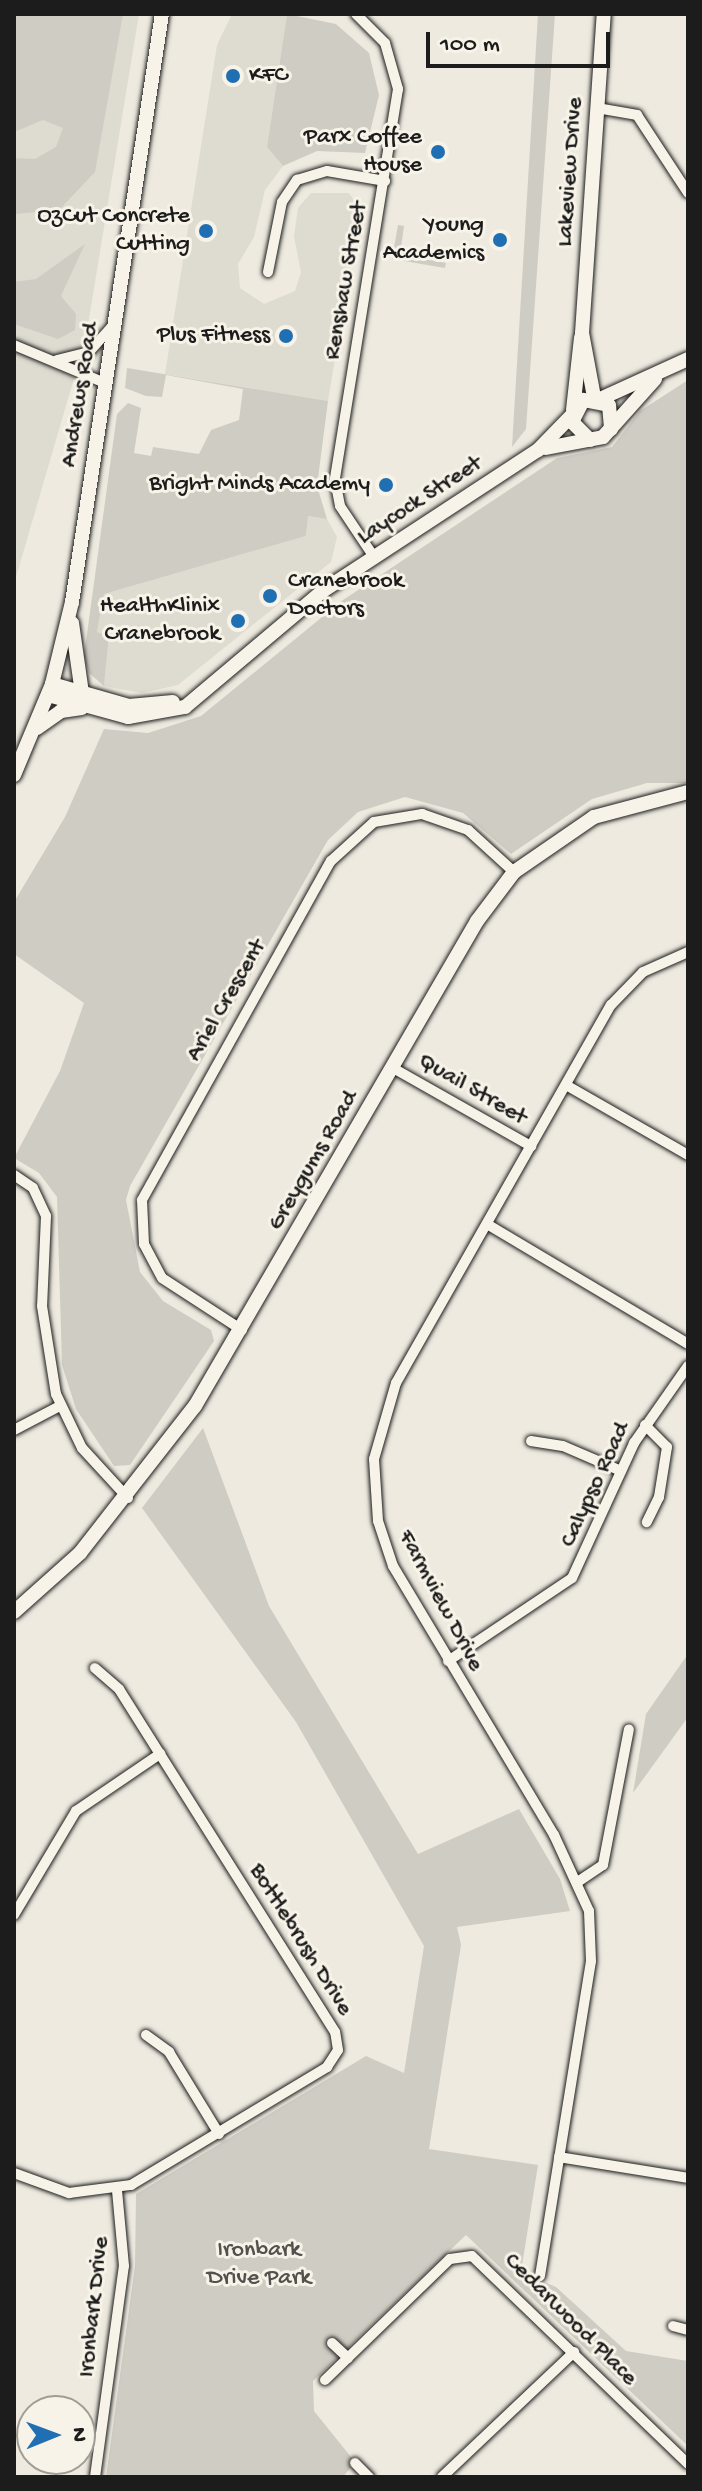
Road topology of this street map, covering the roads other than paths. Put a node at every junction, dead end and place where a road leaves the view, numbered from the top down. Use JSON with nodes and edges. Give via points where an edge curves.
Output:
{"nodes":[{"id":1,"x":162,"y":14,"type":"edge"},
{"id":2,"x":356,"y":14,"type":"edge"},
{"id":3,"x":604,"y":14,"type":"edge"},
{"id":4,"x":597,"y":108,"type":"junction"},
{"id":5,"x":385,"y":181,"type":"junction"},
{"id":6,"x":688,"y":193,"type":"edge"},
{"id":7,"x":268,"y":272,"type":"dead end"},
{"id":8,"x":114,"y":324,"type":"junction"},
{"id":9,"x":582,"y":333,"type":"junction"},
{"id":10,"x":14,"y":345,"type":"edge"},
{"id":11,"x":688,"y":359,"type":"edge"},
{"id":12,"x":57,"y":360,"type":"junction"},
{"id":13,"x":655,"y":379,"type":"junction"},
{"id":14,"x":105,"y":383,"type":"junction"},
{"id":15,"x":597,"y":398,"type":"junction"},
{"id":16,"x":572,"y":413,"type":"junction"},
{"id":17,"x":611,"y":429,"type":"junction"},
{"id":18,"x":593,"y":440,"type":"junction"},
{"id":19,"x":538,"y":450,"type":"junction"},
{"id":20,"x":374,"y":557,"type":"junction"},
{"id":21,"x":72,"y":602,"type":"junction"},
{"id":22,"x":216,"y":681,"type":"junction"},
{"id":23,"x":50,"y":689,"type":"junction"},
{"id":24,"x":82,"y":693,"type":"junction"},
{"id":25,"x":90,"y":709,"type":"junction"},
{"id":26,"x":35,"y":730,"type":"junction"},
{"id":27,"x":14,"y":775,"type":"edge"},
{"id":28,"x":688,"y":792,"type":"edge"},
{"id":29,"x":514,"y":872,"type":"junction"},
{"id":30,"x":688,"y":952,"type":"edge"},
{"id":31,"x":393,"y":1068,"type":"junction"},
{"id":32,"x":566,"y":1085,"type":"junction"},
{"id":33,"x":531,"y":1146,"type":"junction"},
{"id":34,"x":688,"y":1155,"type":"edge"},
{"id":35,"x":14,"y":1175,"type":"edge"},
{"id":36,"x":487,"y":1224,"type":"junction"},
{"id":37,"x":242,"y":1330,"type":"junction"},
{"id":38,"x":688,"y":1344,"type":"edge"},
{"id":39,"x":688,"y":1366,"type":"edge"},
{"id":40,"x":60,"y":1406,"type":"junction"},
{"id":41,"x":645,"y":1425,"type":"junction"},
{"id":42,"x":14,"y":1430,"type":"edge"},
{"id":43,"x":531,"y":1441,"type":"dead end"},
{"id":44,"x":621,"y":1471,"type":"junction"},
{"id":45,"x":128,"y":1498,"type":"junction"},
{"id":46,"x":647,"y":1522,"type":"dead end"},
{"id":47,"x":14,"y":1612,"type":"edge"},
{"id":48,"x":448,"y":1661,"type":"junction"},
{"id":49,"x":95,"y":1668,"type":"dead end"},
{"id":50,"x":629,"y":1729,"type":"dead end"},
{"id":51,"x":160,"y":1754,"type":"junction"},
{"id":52,"x":579,"y":1881,"type":"junction"},
{"id":53,"x":14,"y":1915,"type":"edge"},
{"id":54,"x":146,"y":2035,"type":"dead end"},
{"id":55,"x":219,"y":2134,"type":"junction"},
{"id":56,"x":559,"y":2157,"type":"junction"},
{"id":57,"x":14,"y":2173,"type":"edge"},
{"id":58,"x":688,"y":2178,"type":"edge"},
{"id":59,"x":117,"y":2190,"type":"junction"},
{"id":60,"x":540,"y":2276,"type":"dead end"},
{"id":61,"x":673,"y":2326,"type":"dead end"},
{"id":62,"x":688,"y":2330,"type":"edge"},
{"id":63,"x":332,"y":2343,"type":"dead end"},
{"id":64,"x":574,"y":2352,"type":"junction"},
{"id":65,"x":348,"y":2358,"type":"junction"},
{"id":66,"x":325,"y":2380,"type":"dead end"},
{"id":67,"x":355,"y":2463,"type":"dead end"},
{"id":68,"x":688,"y":2464,"type":"edge"},
{"id":69,"x":95,"y":2477,"type":"edge"},
{"id":70,"x":369,"y":2477,"type":"edge"},
{"id":71,"x":442,"y":2477,"type":"edge"}],
"edges":[{"from":1,"to":8,"type":"street","name":"Andrews Road"},
{"from":2,"to":5,"type":"street","name":"Renshaw Street","via":[[385,43],[397,77]]},
{"from":3,"to":4,"type":"street","name":"Lakeview Drive"},
{"from":4,"to":6,"type":"street","via":[[637,115]]},
{"from":4,"to":9,"type":"street","name":"Lakeview Drive"},
{"from":5,"to":7,"type":"street","via":[[327,171],[297,180],[282,202]]},
{"from":5,"to":20,"type":"street","name":"Renshaw Street","via":[[335,480],[340,506]]},
{"from":8,"to":12,"type":"street","via":[[89,352]]},
{"from":8,"to":14,"type":"street","name":"Andrews Road"},
{"from":9,"to":15,"type":"street","name":"Lakeview Drive"},
{"from":9,"to":16,"type":"street","name":"Lakeview Drive"},
{"from":10,"to":12,"type":"street"},
{"from":11,"to":13,"type":"street"},
{"from":12,"to":14,"type":"street"},
{"from":13,"to":15,"type":"street"},
{"from":13,"to":17,"type":"street"},
{"from":14,"to":21,"type":"street","name":"Andrews Road"},
{"from":15,"to":16,"type":"street"},
{"from":15,"to":17,"type":"street","via":[[612,411]]},
{"from":16,"to":18,"type":"street","via":[[578,434]]},
{"from":16,"to":19,"type":"street","name":"Laycock Street"},
{"from":17,"to":18,"type":"street"},
{"from":18,"to":19,"type":"street","name":"Laycock Street"},
{"from":19,"to":20,"type":"street","name":"Laycock Street"},
{"from":20,"to":22,"type":"street","name":"Laycock Street"},
{"from":21,"to":23,"type":"street","name":"Andrews Road"},
{"from":21,"to":24,"type":"street","via":[[73,665]]},
{"from":22,"to":24,"type":"street","name":"Laycock Street","via":[[155,706]]},
{"from":22,"to":25,"type":"street","name":"Laycock Street","via":[[166,714],[128,717]]},
{"from":23,"to":24,"type":"street","name":"Laycock Street"},
{"from":23,"to":25,"type":"street","name":"Laycock Street"},
{"from":23,"to":26,"type":"street","name":"Andrews Road"},
{"from":25,"to":26,"type":"street","via":[[61,711]]},
{"from":26,"to":27,"type":"street","name":"Andrews Road"},
{"from":28,"to":29,"type":"street","name":"Greygums Road","via":[[594,817]]},
{"from":29,"to":31,"type":"street","name":"Greygums Road","via":[[477,921]]},
{"from":29,"to":37,"type":"street","name":"Ariel Crescent","via":[[468,830],[422,814],[374,822],[331,861],[142,1200],[144,1244],[162,1278]]},
{"from":30,"to":32,"type":"street","name":"Farmview Drive","via":[[657,963],[622,991]]},
{"from":31,"to":33,"type":"street","name":"Quail Street"},
{"from":31,"to":37,"type":"street","name":"Greygums Road"},
{"from":32,"to":33,"type":"street","name":"Farmview Drive"},
{"from":32,"to":34,"type":"street"},
{"from":33,"to":36,"type":"street","name":"Farmview Drive"},
{"from":35,"to":40,"type":"street","via":[[45,1208],[43,1326]]},
{"from":36,"to":38,"type":"street"},
{"from":36,"to":48,"type":"street","name":"Farmview Drive","via":[[396,1383],[374,1459],[387,1552]]},
{"from":37,"to":45,"type":"street","name":"Greygums Road"},
{"from":39,"to":41,"type":"street","name":"Calypso Road"},
{"from":40,"to":42,"type":"street"},
{"from":40,"to":45,"type":"street","via":[[89,1458]]},
{"from":41,"to":44,"type":"street","name":"Calypso Road"},
{"from":41,"to":46,"type":"street","via":[[667,1447],[658,1503]]},
{"from":43,"to":44,"type":"street","via":[[563,1446]]},
{"from":44,"to":48,"type":"street","name":"Calypso Road","via":[[572,1578]]},
{"from":45,"to":47,"type":"street","name":"Greygums Road"},
{"from":48,"to":52,"type":"street","name":"Farmview Drive"},
{"from":49,"to":51,"type":"street","name":"Bottlebrush Drive","via":[[115,1683]]},
{"from":50,"to":52,"type":"street","via":[[605,1859]]},
{"from":51,"to":53,"type":"street","via":[[76,1811]]},
{"from":51,"to":55,"type":"street","name":"Bottlebrush Drive","via":[[337,2038],[327,2067]]},
{"from":52,"to":56,"type":"street","name":"Farmview Drive","via":[[592,1952]]},
{"from":54,"to":55,"type":"street","via":[[171,2056]]},
{"from":55,"to":59,"type":"street","name":"Bottlebrush Drive"},
{"from":56,"to":58,"type":"street"},
{"from":56,"to":60,"type":"street","name":"Farmview Drive"},
{"from":57,"to":59,"type":"street","name":"Bottlebrush Drive","via":[[69,2193]]},
{"from":59,"to":69,"type":"street","name":"Ironbark Drive","via":[[124,2266]]},
{"from":61,"to":62,"type":"street"},
{"from":63,"to":65,"type":"street"},
{"from":64,"to":65,"type":"street","name":"Cedarwood Place","via":[[481,2260],[464,2254],[450,2259]]},
{"from":64,"to":68,"type":"street","name":"Cedarwood Place"},
{"from":64,"to":71,"type":"street"},
{"from":65,"to":66,"type":"street","name":"Cedarwood Place"},
{"from":67,"to":70,"type":"street"}]}
